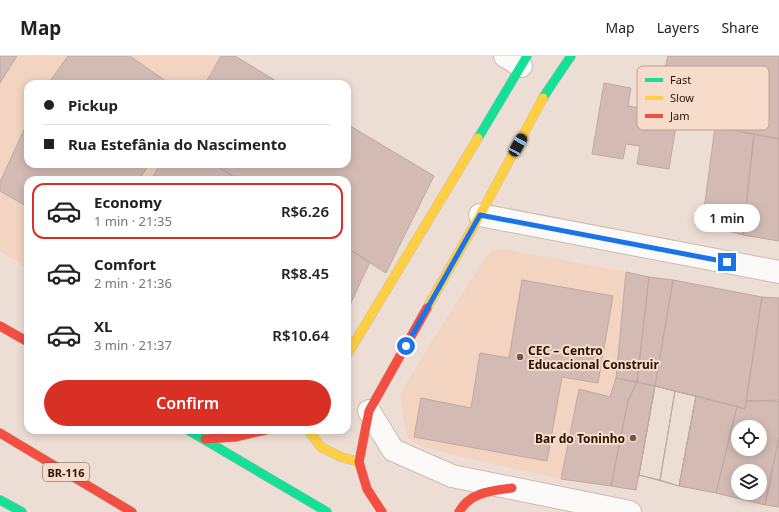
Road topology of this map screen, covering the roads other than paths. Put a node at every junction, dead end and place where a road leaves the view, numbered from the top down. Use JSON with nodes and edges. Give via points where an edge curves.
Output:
{"nodes":[{"id":1,"x":571,"y":56,"type":"edge"},
{"id":2,"x":517,"y":59,"type":"edge"},
{"id":3,"x":480,"y":215,"type":"junction"},
{"id":4,"x":779,"y":272,"type":"edge"},
{"id":5,"x":0,"y":326,"type":"edge"},
{"id":6,"x":24,"y":340,"type":"edge"},
{"id":7,"x":351,"y":348,"type":"edge"},
{"id":8,"x":369,"y":411,"type":"junction"},
{"id":9,"x":0,"y":433,"type":"edge"},
{"id":10,"x":196,"y":434,"type":"edge"},
{"id":11,"x":248,"y":434,"type":"edge"},
{"id":12,"x":311,"y":434,"type":"edge"},
{"id":13,"x":205,"y":439,"type":"junction"},
{"id":14,"x":359,"y":462,"type":"junction"},
{"id":15,"x":512,"y":488,"type":"junction"},
{"id":16,"x":0,"y":500,"type":"edge"},
{"id":17,"x":22,"y":512,"type":"edge"},
{"id":18,"x":132,"y":512,"type":"edge"},
{"id":19,"x":327,"y":512,"type":"edge"},
{"id":20,"x":382,"y":512,"type":"edge"},
{"id":21,"x":459,"y":512,"type":"edge"},
{"id":22,"x":630,"y":512,"type":"edge"}],
"edges":[{"from":1,"to":3,"type":"main road","via":[[548,90]]},
{"from":2,"to":7,"type":"main road"},
{"from":3,"to":4,"type":"street"},
{"from":3,"to":8,"type":"main road"},
{"from":5,"to":6,"type":"main road"},
{"from":8,"to":14,"type":"main road"},
{"from":8,"to":15,"type":"street","via":[[393,450],[452,476]]},
{"from":9,"to":18,"type":"main road","number":"BR-116"},
{"from":10,"to":13,"type":"main road"},
{"from":11,"to":13,"type":"main road"},
{"from":12,"to":14,"type":"main road","via":[[321,447]]},
{"from":13,"to":19,"type":"main road"},
{"from":14,"to":20,"type":"main road","via":[[367,489]]},
{"from":15,"to":21,"type":"main road","via":[[469,499]]},
{"from":15,"to":22,"type":"street"},
{"from":16,"to":17,"type":"main road"}]}
